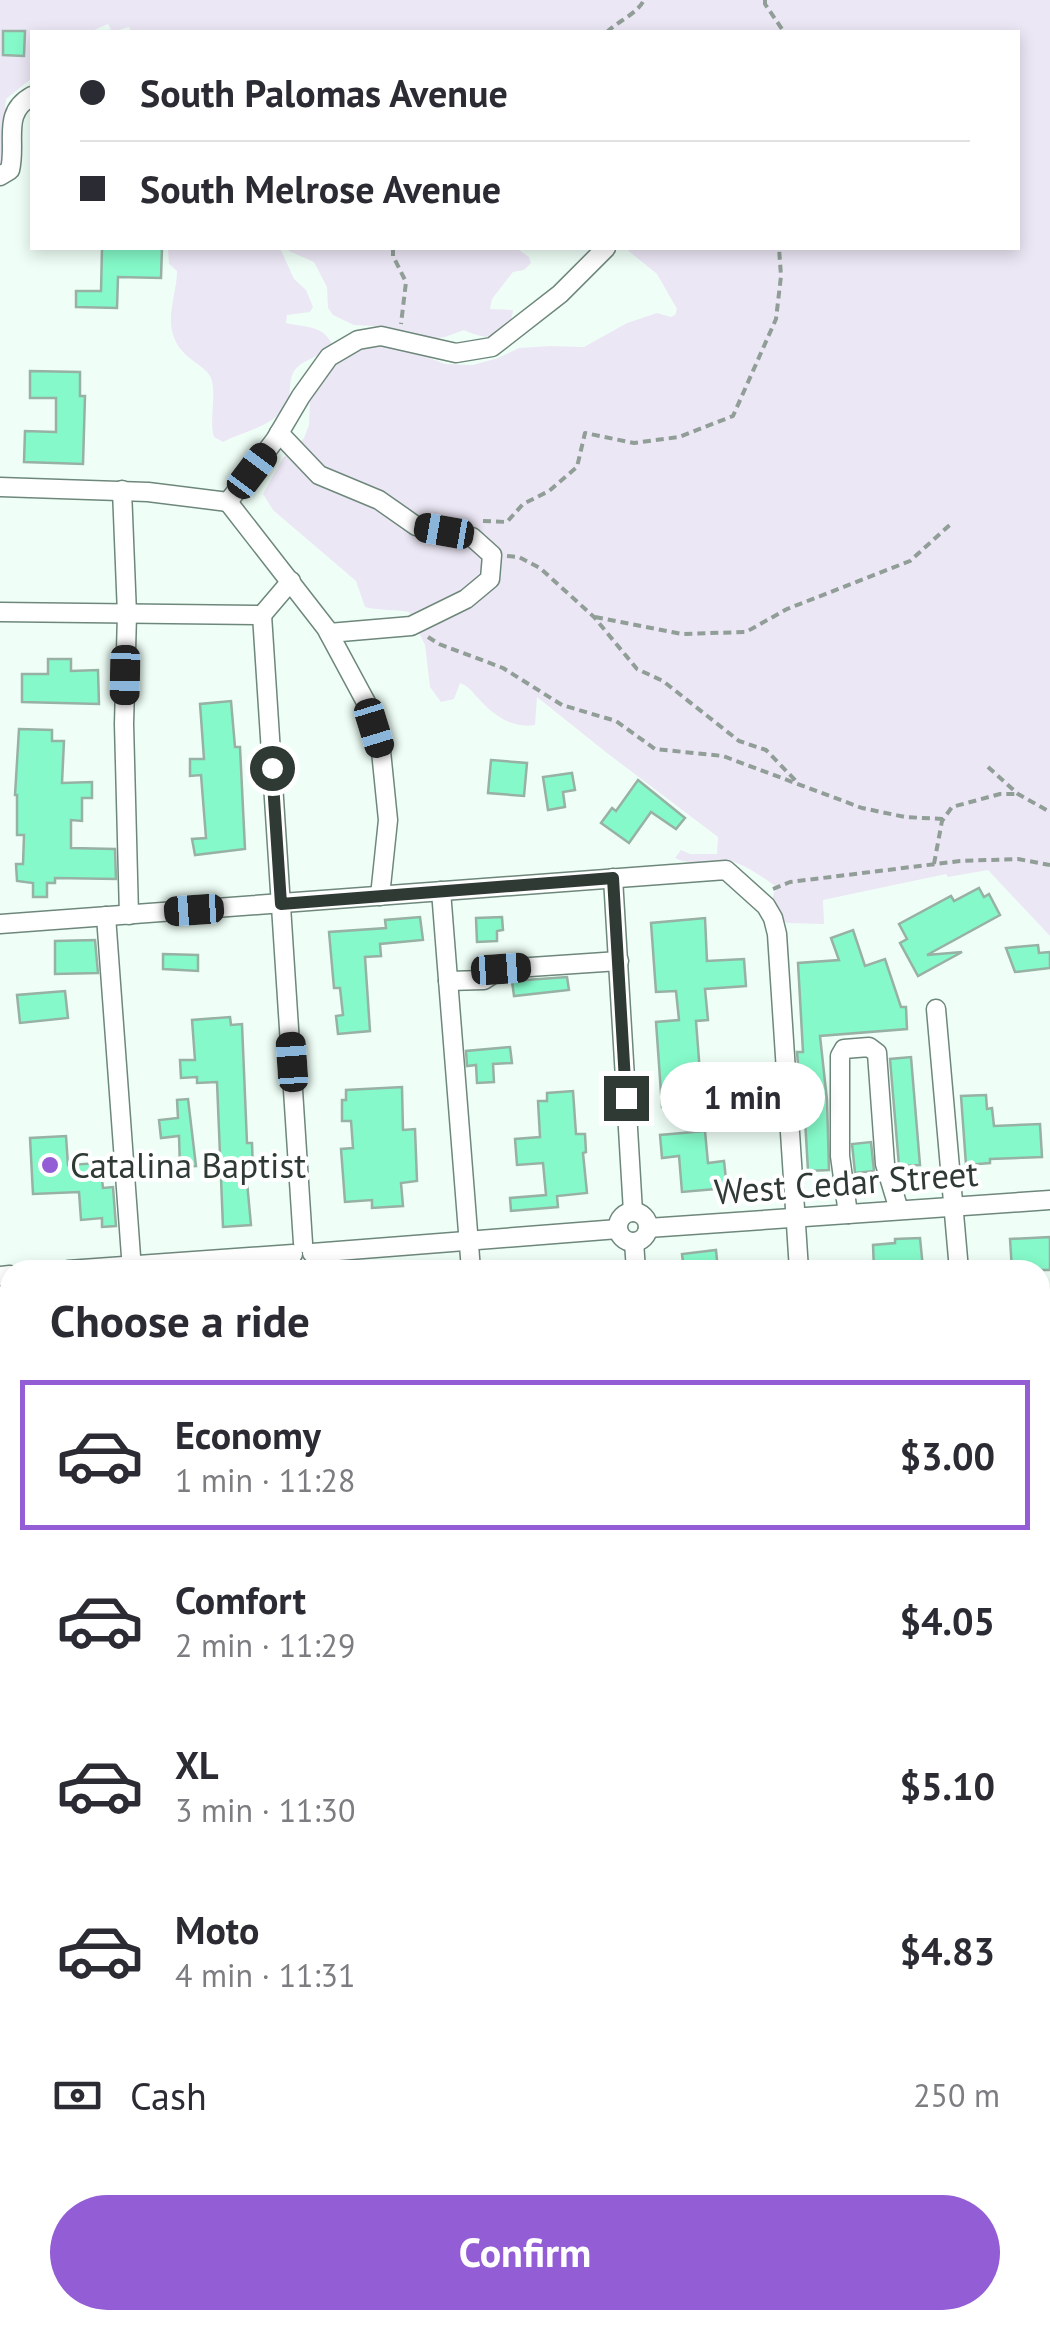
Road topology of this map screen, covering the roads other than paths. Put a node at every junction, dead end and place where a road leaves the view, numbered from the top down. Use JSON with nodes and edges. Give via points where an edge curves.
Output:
{"nodes":[{"id":1,"x":30,"y":97,"type":"edge"},
{"id":2,"x":0,"y":176,"type":"edge"},
{"id":3,"x":604,"y":250,"type":"edge"},
{"id":4,"x":279,"y":433,"type":"junction"},
{"id":5,"x":0,"y":486,"type":"edge"},
{"id":6,"x":122,"y":490,"type":"junction"},
{"id":7,"x":228,"y":502,"type":"junction"},
{"id":8,"x":291,"y":582,"type":"junction"},
{"id":9,"x":0,"y":612,"type":"edge"},
{"id":10,"x":127,"y":614,"type":"junction"},
{"id":11,"x":262,"y":615,"type":"junction"},
{"id":12,"x":329,"y":633,"type":"junction"},
{"id":13,"x":613,"y":878,"type":"junction"},
{"id":14,"x":441,"y":891,"type":"junction"},
{"id":15,"x":380,"y":896,"type":"junction"},
{"id":16,"x":281,"y":904,"type":"junction"},
{"id":17,"x":0,"y":908,"type":"edge"},
{"id":18,"x":129,"y":915,"type":"junction"},
{"id":19,"x":106,"y":916,"type":"junction"},
{"id":20,"x":41,"y":921,"type":"junction"},
{"id":21,"x":0,"y":924,"type":"edge"},
{"id":22,"x":618,"y":961,"type":"junction"},
{"id":23,"x":448,"y":981,"type":"junction"},
{"id":24,"x":936,"y":1009,"type":"dead end"},
{"id":25,"x":1050,"y":1200,"type":"edge"},
{"id":26,"x":953,"y":1207,"type":"junction"},
{"id":27,"x":899,"y":1210,"type":"junction"},
{"id":28,"x":633,"y":1212,"type":"junction"},
{"id":29,"x":848,"y":1214,"type":"junction"},
{"id":30,"x":795,"y":1218,"type":"junction"},
{"id":31,"x":618,"y":1230,"type":"junction"},
{"id":32,"x":641,"y":1235,"type":"junction"},
{"id":33,"x":469,"y":1241,"type":"junction"},
{"id":34,"x":304,"y":1256,"type":"edge"},
{"id":35,"x":131,"y":1260,"type":"edge"},
{"id":36,"x":241,"y":1260,"type":"edge"},
{"id":37,"x":470,"y":1260,"type":"edge"},
{"id":38,"x":637,"y":1260,"type":"edge"},
{"id":39,"x":799,"y":1260,"type":"edge"},
{"id":40,"x":957,"y":1260,"type":"edge"}],
"edges":[{"from":1,"to":2,"type":"street","via":[[15,112],[10,170]]},
{"from":3,"to":4,"type":"street","via":[[492,347],[456,353],[382,336],[329,356]]},
{"from":4,"to":7,"type":"street"},
{"from":4,"to":12,"type":"street","via":[[320,475],[379,500],[416,526],[472,536],[492,555],[490,579],[411,626]]},
{"from":5,"to":6,"type":"street"},
{"from":6,"to":7,"type":"street"},
{"from":6,"to":10,"type":"street"},
{"from":7,"to":8,"type":"street"},
{"from":8,"to":11,"type":"street"},
{"from":8,"to":12,"type":"street"},
{"from":9,"to":10,"type":"street"},
{"from":10,"to":11,"type":"street"},
{"from":10,"to":18,"type":"street"},
{"from":11,"to":16,"type":"street"},
{"from":12,"to":15,"type":"street","via":[[368,706],[381,751],[388,820]]},
{"from":13,"to":14,"type":"street"},
{"from":13,"to":22,"type":"street"},
{"from":13,"to":30,"type":"street","via":[[726,870],[774,918]]},
{"from":14,"to":15,"type":"street"},
{"from":14,"to":23,"type":"street"},
{"from":15,"to":16,"type":"street"},
{"from":16,"to":18,"type":"street"},
{"from":16,"to":34,"type":"street"},
{"from":17,"to":20,"type":"street"},
{"from":18,"to":19,"type":"street"},
{"from":19,"to":20,"type":"street"},
{"from":19,"to":35,"type":"street"},
{"from":20,"to":21,"type":"street"},
{"from":22,"to":23,"type":"street","via":[[501,969],[484,980]]},
{"from":22,"to":28,"type":"street"},
{"from":23,"to":33,"type":"street"},
{"from":24,"to":26,"type":"street"},
{"from":25,"to":26,"type":"street","name":"West Cedar Street"},
{"from":26,"to":27,"type":"street","name":"West Cedar Street"},
{"from":26,"to":40,"type":"street"},
{"from":27,"to":29,"type":"street","name":"West Cedar Street"},
{"from":27,"to":29,"type":"street","via":[[885,1164],[876,1053],[869,1047],[844,1049],[840,1056],[840,1156]]},
{"from":28,"to":31,"type":"street","via":[[621,1218]]},
{"from":28,"to":32,"type":"street","via":[[644,1217]]},
{"from":29,"to":30,"type":"street","name":"West Cedar Street"},
{"from":30,"to":32,"type":"street","name":"West Cedar Street"},
{"from":30,"to":39,"type":"street"},
{"from":31,"to":32,"type":"street","via":[[622,1238]]},
{"from":31,"to":33,"type":"street"},
{"from":32,"to":38,"type":"street"},
{"from":33,"to":34,"type":"street"},
{"from":33,"to":37,"type":"street"},
{"from":34,"to":36,"type":"street"}]}
